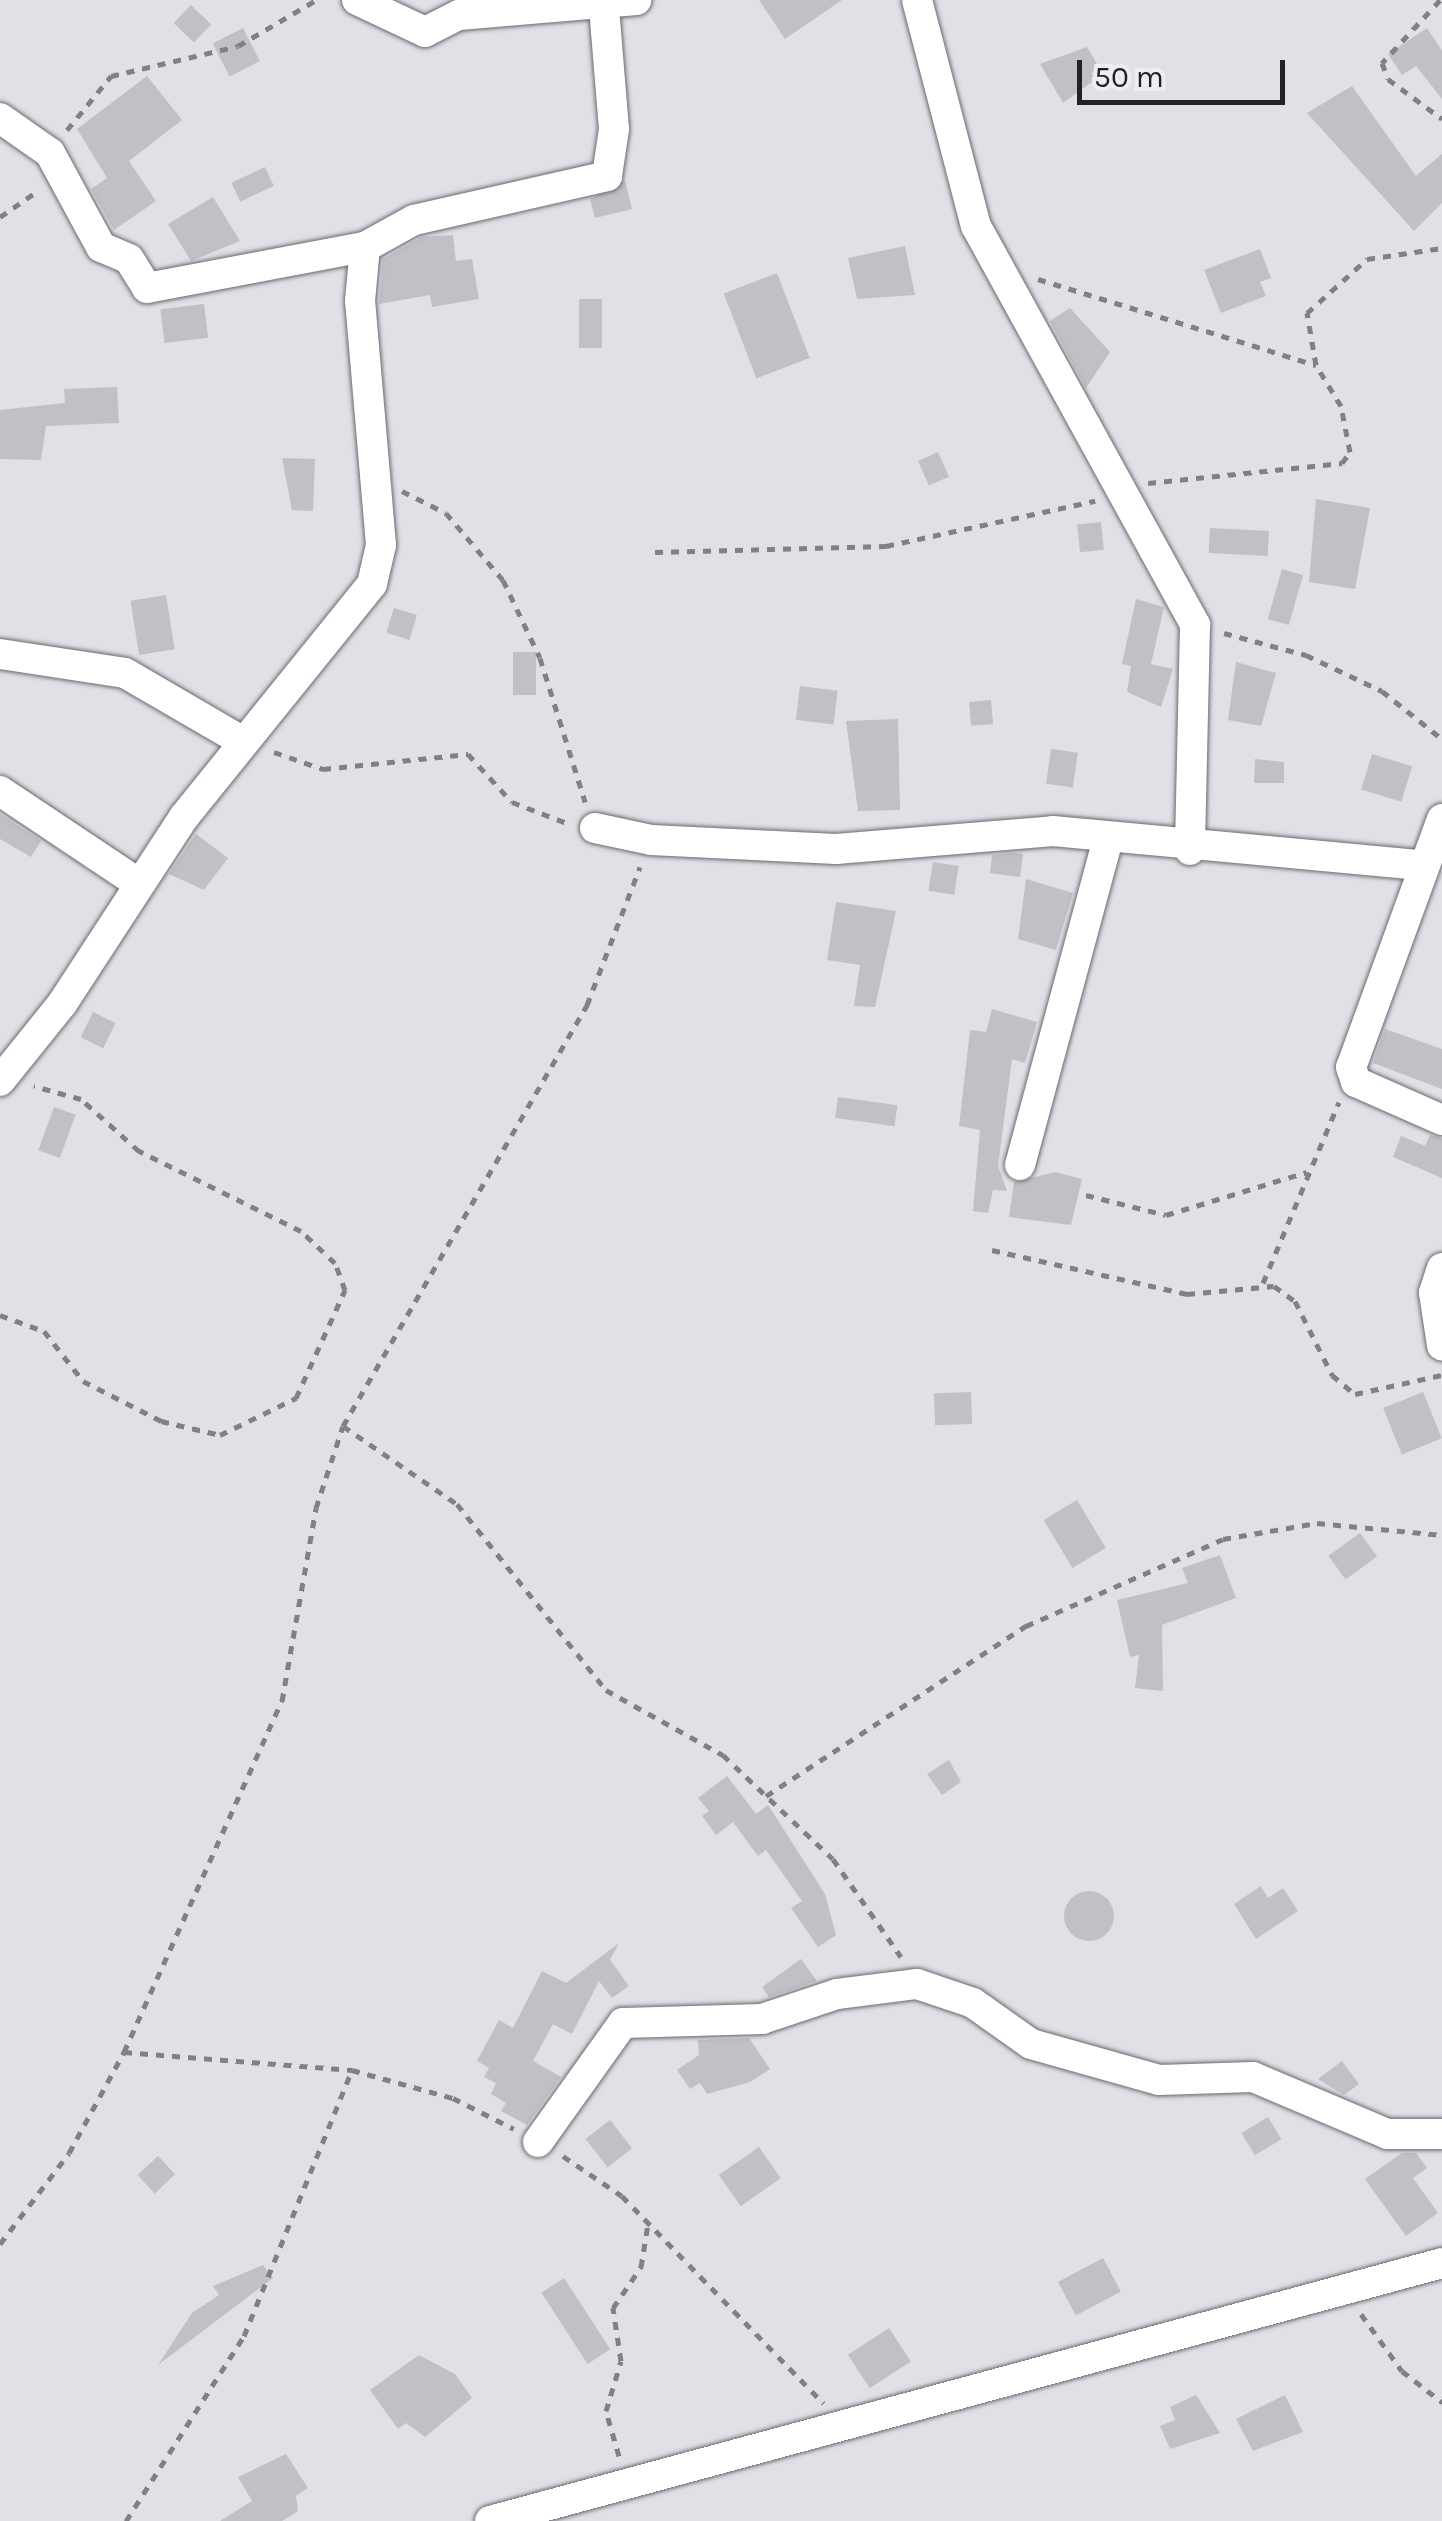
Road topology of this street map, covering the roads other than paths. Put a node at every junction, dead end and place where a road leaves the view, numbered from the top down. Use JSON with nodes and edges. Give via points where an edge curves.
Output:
{"nodes":[{"id":1,"x":357,"y":0,"type":"edge"},
{"id":2,"x":636,"y":0,"type":"edge"},
{"id":3,"x":917,"y":0,"type":"edge"},
{"id":4,"x":604,"y":8,"type":"junction"},
{"id":5,"x":0,"y":118,"type":"edge"},
{"id":6,"x":365,"y":247,"type":"junction"},
{"id":7,"x":0,"y":654,"type":"edge"},
{"id":8,"x":242,"y":742,"type":"junction"},
{"id":9,"x":0,"y":791,"type":"edge"},
{"id":10,"x":1442,"y":819,"type":"edge"},
{"id":11,"x":595,"y":828,"type":"road end"},
{"id":12,"x":1108,"y":838,"type":"junction"},
{"id":13,"x":1190,"y":850,"type":"junction"},
{"id":14,"x":1420,"y":865,"type":"junction"},
{"id":15,"x":138,"y":882,"type":"junction"},
{"id":16,"x":1,"y":1079,"type":"edge"},
{"id":17,"x":1442,"y":1120,"type":"edge"},
{"id":18,"x":1020,"y":1165,"type":"dead end"},
{"id":19,"x":1442,"y":1268,"type":"edge"},
{"id":20,"x":1442,"y":1346,"type":"edge"},
{"id":21,"x":1442,"y":2134,"type":"edge"},
{"id":22,"x":538,"y":2142,"type":"road end"},
{"id":23,"x":1442,"y":2262,"type":"edge"},
{"id":24,"x":490,"y":2521,"type":"edge"}],
"edges":[{"from":1,"to":4,"type":"street","via":[[409,32],[459,15]]},
{"from":2,"to":4,"type":"street"},
{"from":3,"to":13,"type":"street","via":[[976,226],[1195,625]]},
{"from":4,"to":6,"type":"street","via":[[614,128],[607,176],[414,220]]},
{"from":5,"to":6,"type":"street","via":[[57,163],[100,247],[129,259],[147,288]]},
{"from":6,"to":8,"type":"street","via":[[360,301],[381,544],[372,584]]},
{"from":7,"to":8,"type":"street","via":[[125,674]]},
{"from":8,"to":15,"type":"street"},
{"from":9,"to":15,"type":"street"},
{"from":10,"to":14,"type":"street"},
{"from":11,"to":12,"type":"street","via":[[651,840],[836,849],[986,833]]},
{"from":12,"to":13,"type":"street"},
{"from":12,"to":18,"type":"street","via":[[1035,1082]]},
{"from":13,"to":14,"type":"street","via":[[1294,848]]},
{"from":14,"to":17,"type":"street","via":[[1351,1077]]},
{"from":15,"to":16,"type":"street","via":[[62,1004]]},
{"from":19,"to":20,"type":"street","via":[[1434,1293]]},
{"from":21,"to":22,"type":"street","via":[[1387,2134],[1252,2078],[1160,2080],[1030,2044],[973,2003],[916,1984],[837,1994],[762,2019],[623,2024]]},
{"from":23,"to":24,"type":"street","via":[[1352,2293],[618,2480]]}]}
